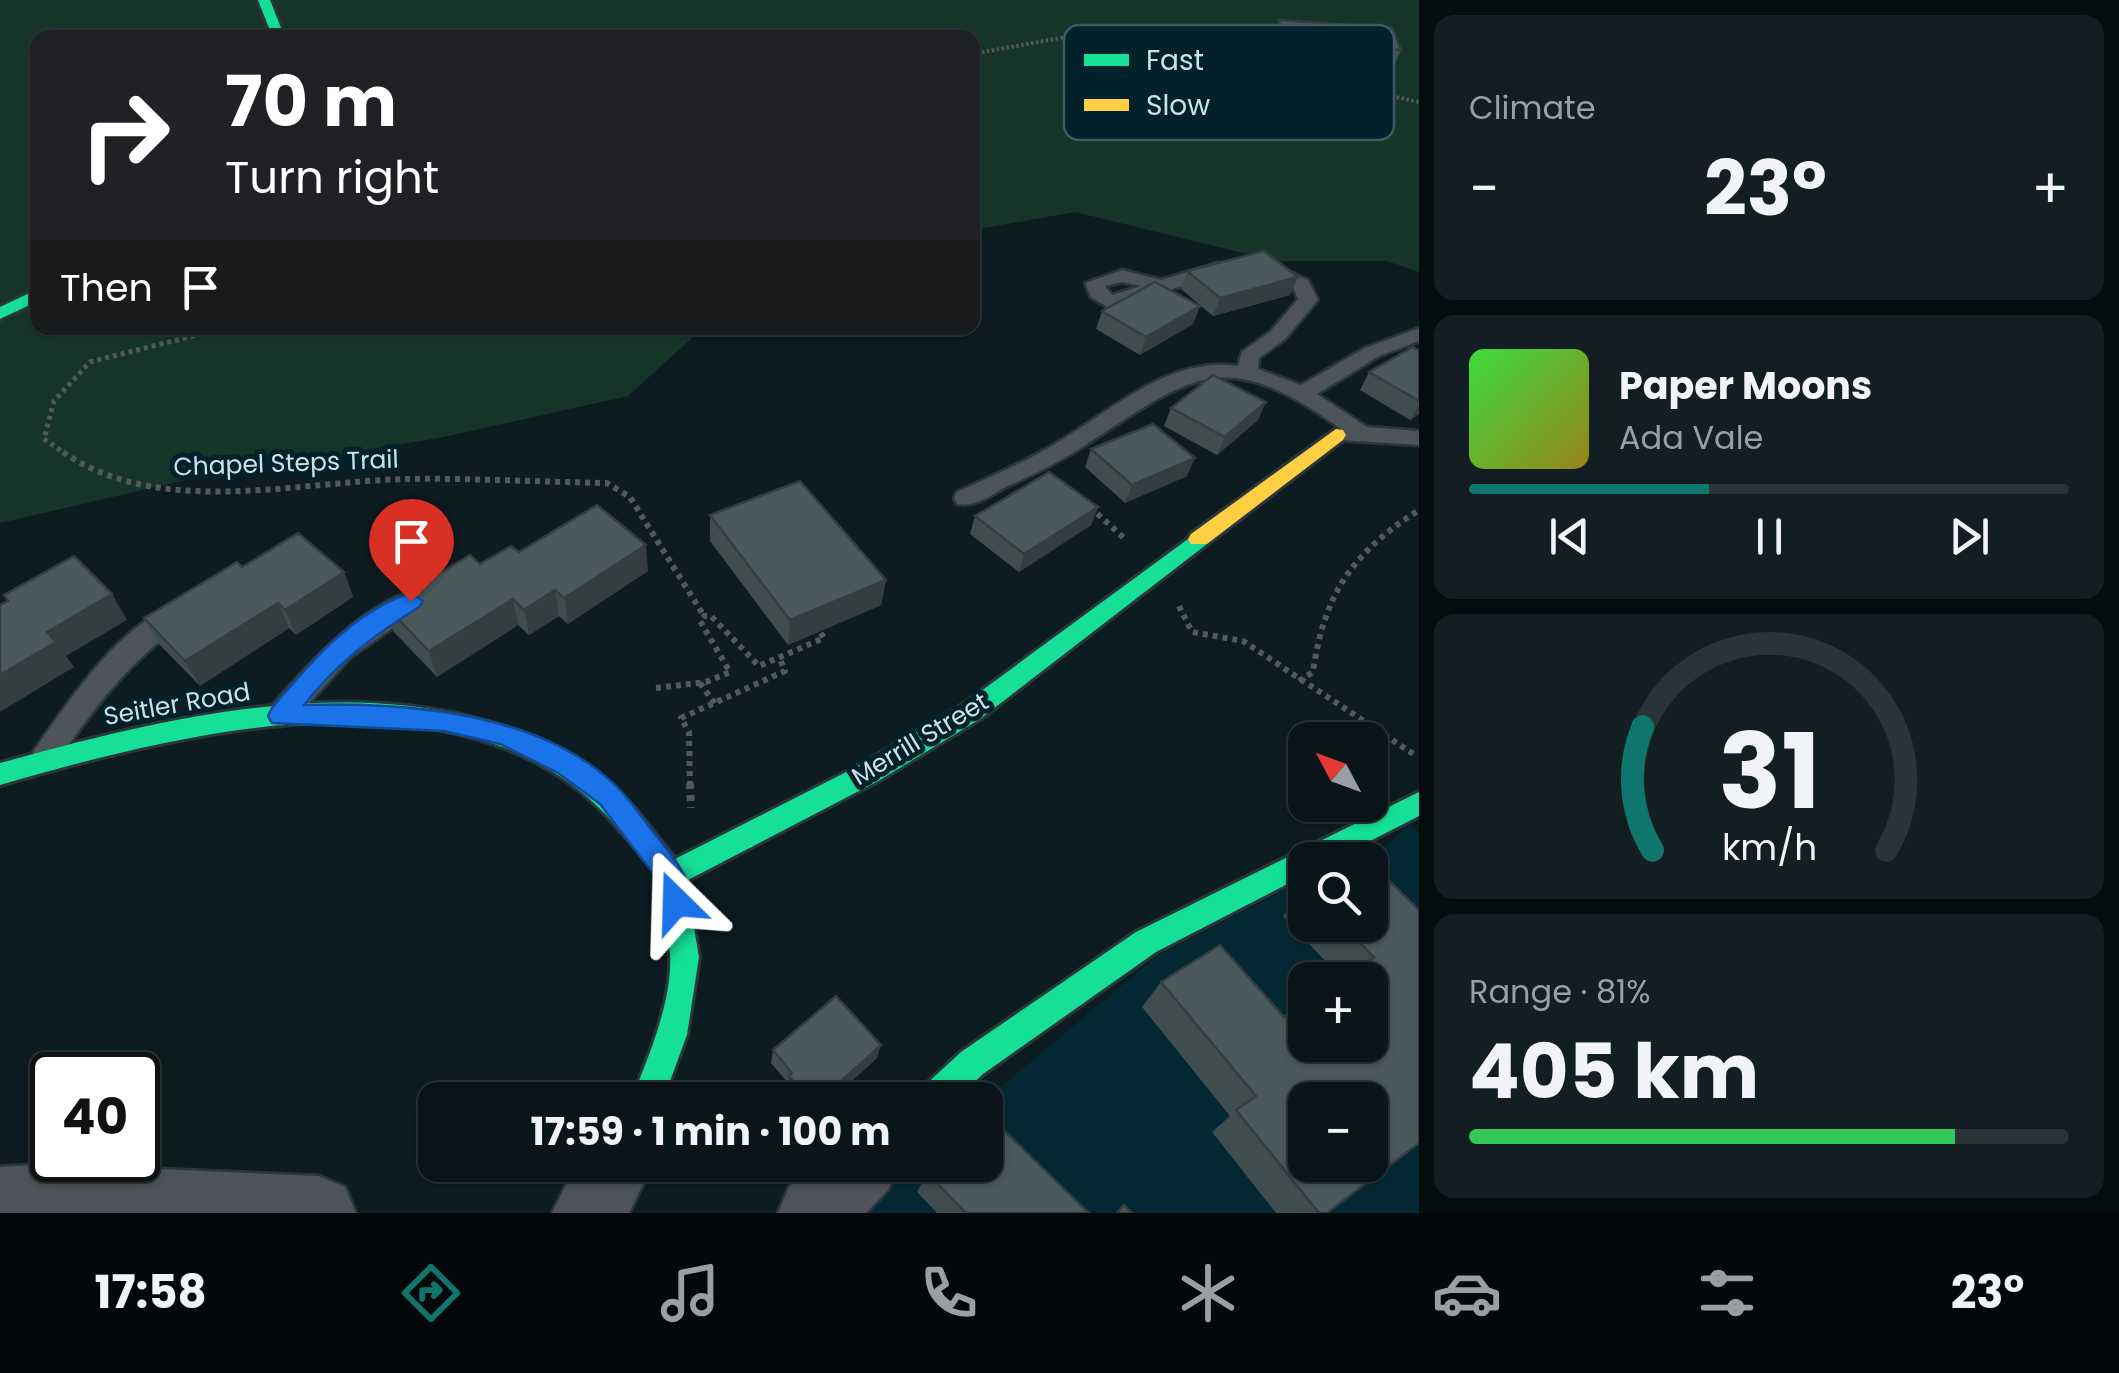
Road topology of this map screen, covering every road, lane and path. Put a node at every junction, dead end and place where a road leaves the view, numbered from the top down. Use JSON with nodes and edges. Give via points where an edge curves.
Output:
{"nodes":[{"id":1,"x":264,"y":0,"type":"edge"},
{"id":2,"x":276,"y":30,"type":"edge"},
{"id":3,"x":1064,"y":37,"type":"edge"},
{"id":4,"x":980,"y":53,"type":"edge"},
{"id":5,"x":1394,"y":97,"type":"edge"},
{"id":6,"x":1419,"y":102,"type":"edge"},
{"id":7,"x":1158,"y":285,"type":"edge"},
{"id":8,"x":30,"y":298,"type":"edge"},
{"id":9,"x":0,"y":314,"type":"edge"},
{"id":10,"x":1419,"y":334,"type":"edge"},
{"id":11,"x":206,"y":335,"type":"edge"},
{"id":12,"x":1248,"y":372,"type":"junction"},
{"id":13,"x":1303,"y":393,"type":"junction"},
{"id":14,"x":1362,"y":434,"type":"junction"},
{"id":15,"x":1336,"y":436,"type":"joint"},
{"id":16,"x":1419,"y":438,"type":"edge"},
{"id":17,"x":1035,"y":464,"type":"junction"},
{"id":18,"x":966,"y":498,"type":"dead end"},
{"id":19,"x":1419,"y":510,"type":"edge"},
{"id":20,"x":1132,"y":546,"type":"dead end"},
{"id":21,"x":436,"y":586,"type":"edge"},
{"id":22,"x":1176,"y":600,"type":"dead end"},
{"id":23,"x":188,"y":608,"type":"edge"},
{"id":24,"x":704,"y":616,"type":"junction"},
{"id":25,"x":820,"y":632,"type":"edge"},
{"id":26,"x":779,"y":657,"type":"junction"},
{"id":27,"x":1299,"y":681,"type":"junction"},
{"id":28,"x":700,"y":683,"type":"junction"},
{"id":29,"x":656,"y":688,"type":"dead end"},
{"id":30,"x":715,"y":704,"type":"junction"},
{"id":31,"x":281,"y":716,"type":"junction"},
{"id":32,"x":44,"y":759,"type":"junction"},
{"id":33,"x":1419,"y":760,"type":"edge"},
{"id":34,"x":0,"y":774,"type":"edge"},
{"id":35,"x":1419,"y":802,"type":"edge"},
{"id":36,"x":682,"y":870,"type":"junction"},
{"id":37,"x":654,"y":1082,"type":"edge"},
{"id":38,"x":951,"y":1082,"type":"edge"},
{"id":39,"x":607,"y":1182,"type":"edge"},
{"id":40,"x":846,"y":1182,"type":"edge"},
{"id":41,"x":0,"y":1204,"type":"edge"},
{"id":42,"x":319,"y":1213,"type":"edge"},
{"id":43,"x":590,"y":1213,"type":"edge"},
{"id":44,"x":815,"y":1213,"type":"edge"}],
"edges":[{"from":1,"to":2,"type":"street"},
{"from":3,"to":4,"type":"path"},
{"from":5,"to":6,"type":"path"},
{"from":7,"to":12,"type":"lane","via":[[1242,262],[1278,270],[1301,284],[1308,300],[1249,356]]},
{"from":8,"to":9,"type":"street"},
{"from":10,"to":13,"type":"lane","via":[[1372,352]]},
{"from":11,"to":24,"type":"path","name":"Chapel Steps Trail","via":[[90,362],[54,401],[44,439],[90,471],[144,486],[607,482],[630,497]]},
{"from":12,"to":13,"type":"lane"},
{"from":12,"to":17,"type":"lane","via":[[1228,368],[1182,376]]},
{"from":13,"to":14,"type":"lane"},
{"from":14,"to":15,"type":"lane"},
{"from":14,"to":16,"type":"lane"},
{"from":15,"to":36,"type":"street","name":"Merrill Street","via":[[972,712]]},
{"from":17,"to":18,"type":"lane"},
{"from":17,"to":20,"type":"path"},
{"from":19,"to":27,"type":"path","via":[[1378,541],[1348,576],[1326,610],[1312,672]]},
{"from":21,"to":31,"type":"lane","via":[[362,630]]},
{"from":22,"to":27,"type":"path","via":[[1192,632],[1243,641]]},
{"from":23,"to":32,"type":"lane","via":[[107,672]]},
{"from":24,"to":26,"type":"path","via":[[712,616],[758,666]]},
{"from":24,"to":28,"type":"path","via":[[700,621],[730,672]]},
{"from":25,"to":26,"type":"path","via":[[824,638]]},
{"from":26,"to":30,"type":"path","via":[[786,671]]},
{"from":27,"to":33,"type":"path"},
{"from":28,"to":29,"type":"path"},
{"from":28,"to":30,"type":"path"},
{"from":30,"to":36,"type":"path","via":[[681,718],[690,732]]},
{"from":31,"to":32,"type":"street","name":"Seitler Road"},
{"from":31,"to":36,"type":"street","name":"Seitler Road","via":[[444,721],[505,735],[567,765],[609,796]]},
{"from":32,"to":34,"type":"street","name":"Seitler Road"},
{"from":35,"to":38,"type":"street","via":[[1146,942]]},
{"from":36,"to":37,"type":"street","via":[[685,957],[672,1035]]},
{"from":39,"to":43,"type":"street"},
{"from":40,"to":44,"type":"street"},
{"from":41,"to":42,"type":"street"}]}
